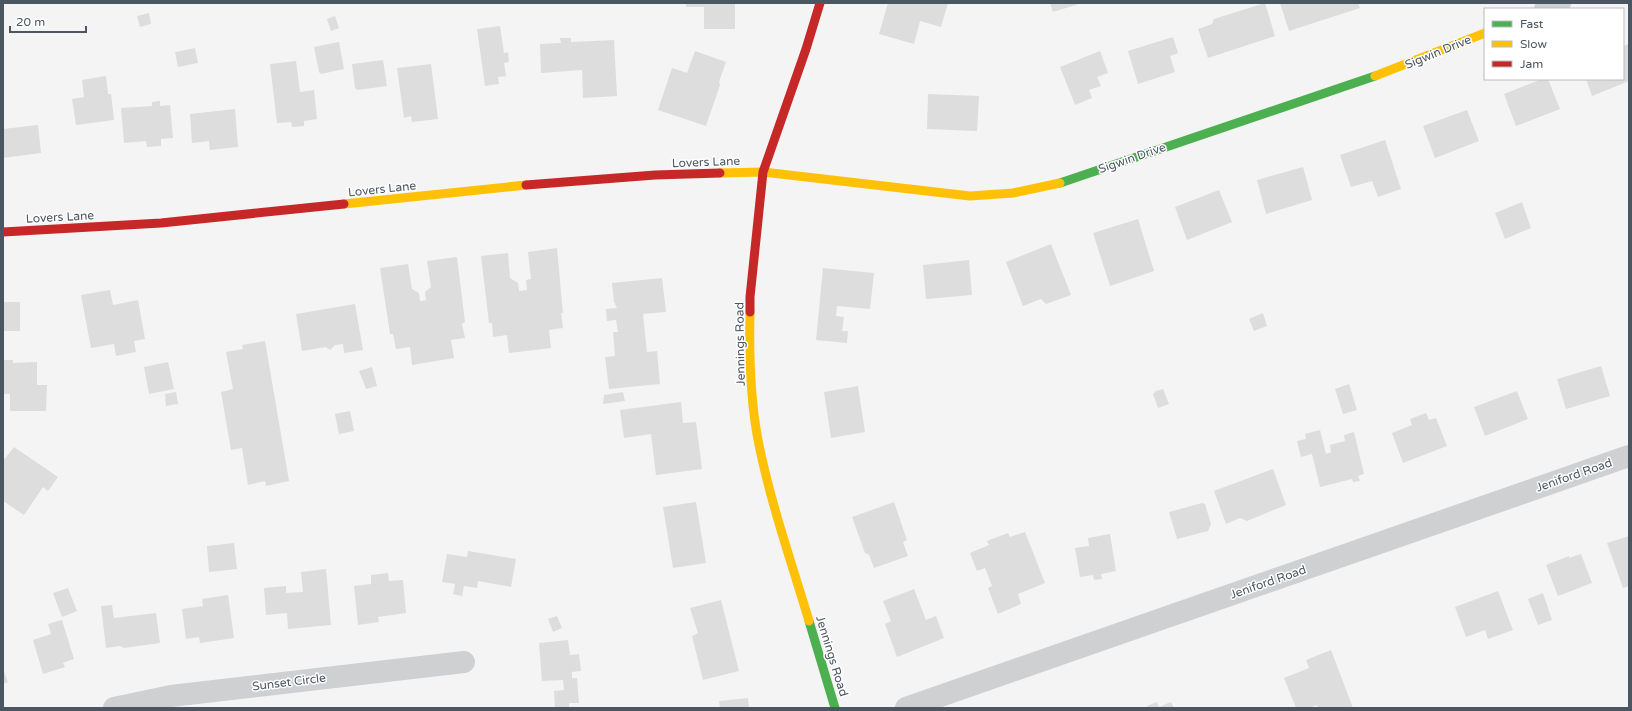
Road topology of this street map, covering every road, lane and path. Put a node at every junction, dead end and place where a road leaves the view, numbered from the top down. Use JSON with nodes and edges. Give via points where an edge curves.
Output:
{"nodes":[{"id":1,"x":820,"y":3,"type":"edge"},
{"id":2,"x":1560,"y":3,"type":"edge"},
{"id":3,"x":1548,"y":8,"type":"edge"},
{"id":4,"x":1484,"y":33,"type":"edge"},
{"id":5,"x":763,"y":172,"type":"junction"},
{"id":6,"x":3,"y":232,"type":"edge"},
{"id":7,"x":1629,"y":456,"type":"edge"},
{"id":8,"x":464,"y":662,"type":"dead end"},
{"id":9,"x":114,"y":708,"type":"edge"},
{"id":10,"x":835,"y":708,"type":"edge"},
{"id":11,"x":906,"y":708,"type":"edge"}],
"edges":[{"from":1,"to":5,"type":"street","name":"Jennings Road"},
{"from":2,"to":3,"type":"street"},
{"from":4,"to":5,"type":"street","name":"Sigwin Drive","via":[[1382,74],[1043,188],[970,196]]},
{"from":5,"to":6,"type":"street","name":"Lovers Lane","via":[[656,175],[161,223]]},
{"from":5,"to":10,"type":"street","name":"Jennings Road","via":[[751,290],[750,329],[750,366],[758,439],[779,523]]},
{"from":7,"to":11,"type":"street","name":"Jeniford Road"},
{"from":8,"to":9,"type":"street","name":"Sunset Circle","via":[[172,696]]}]}
